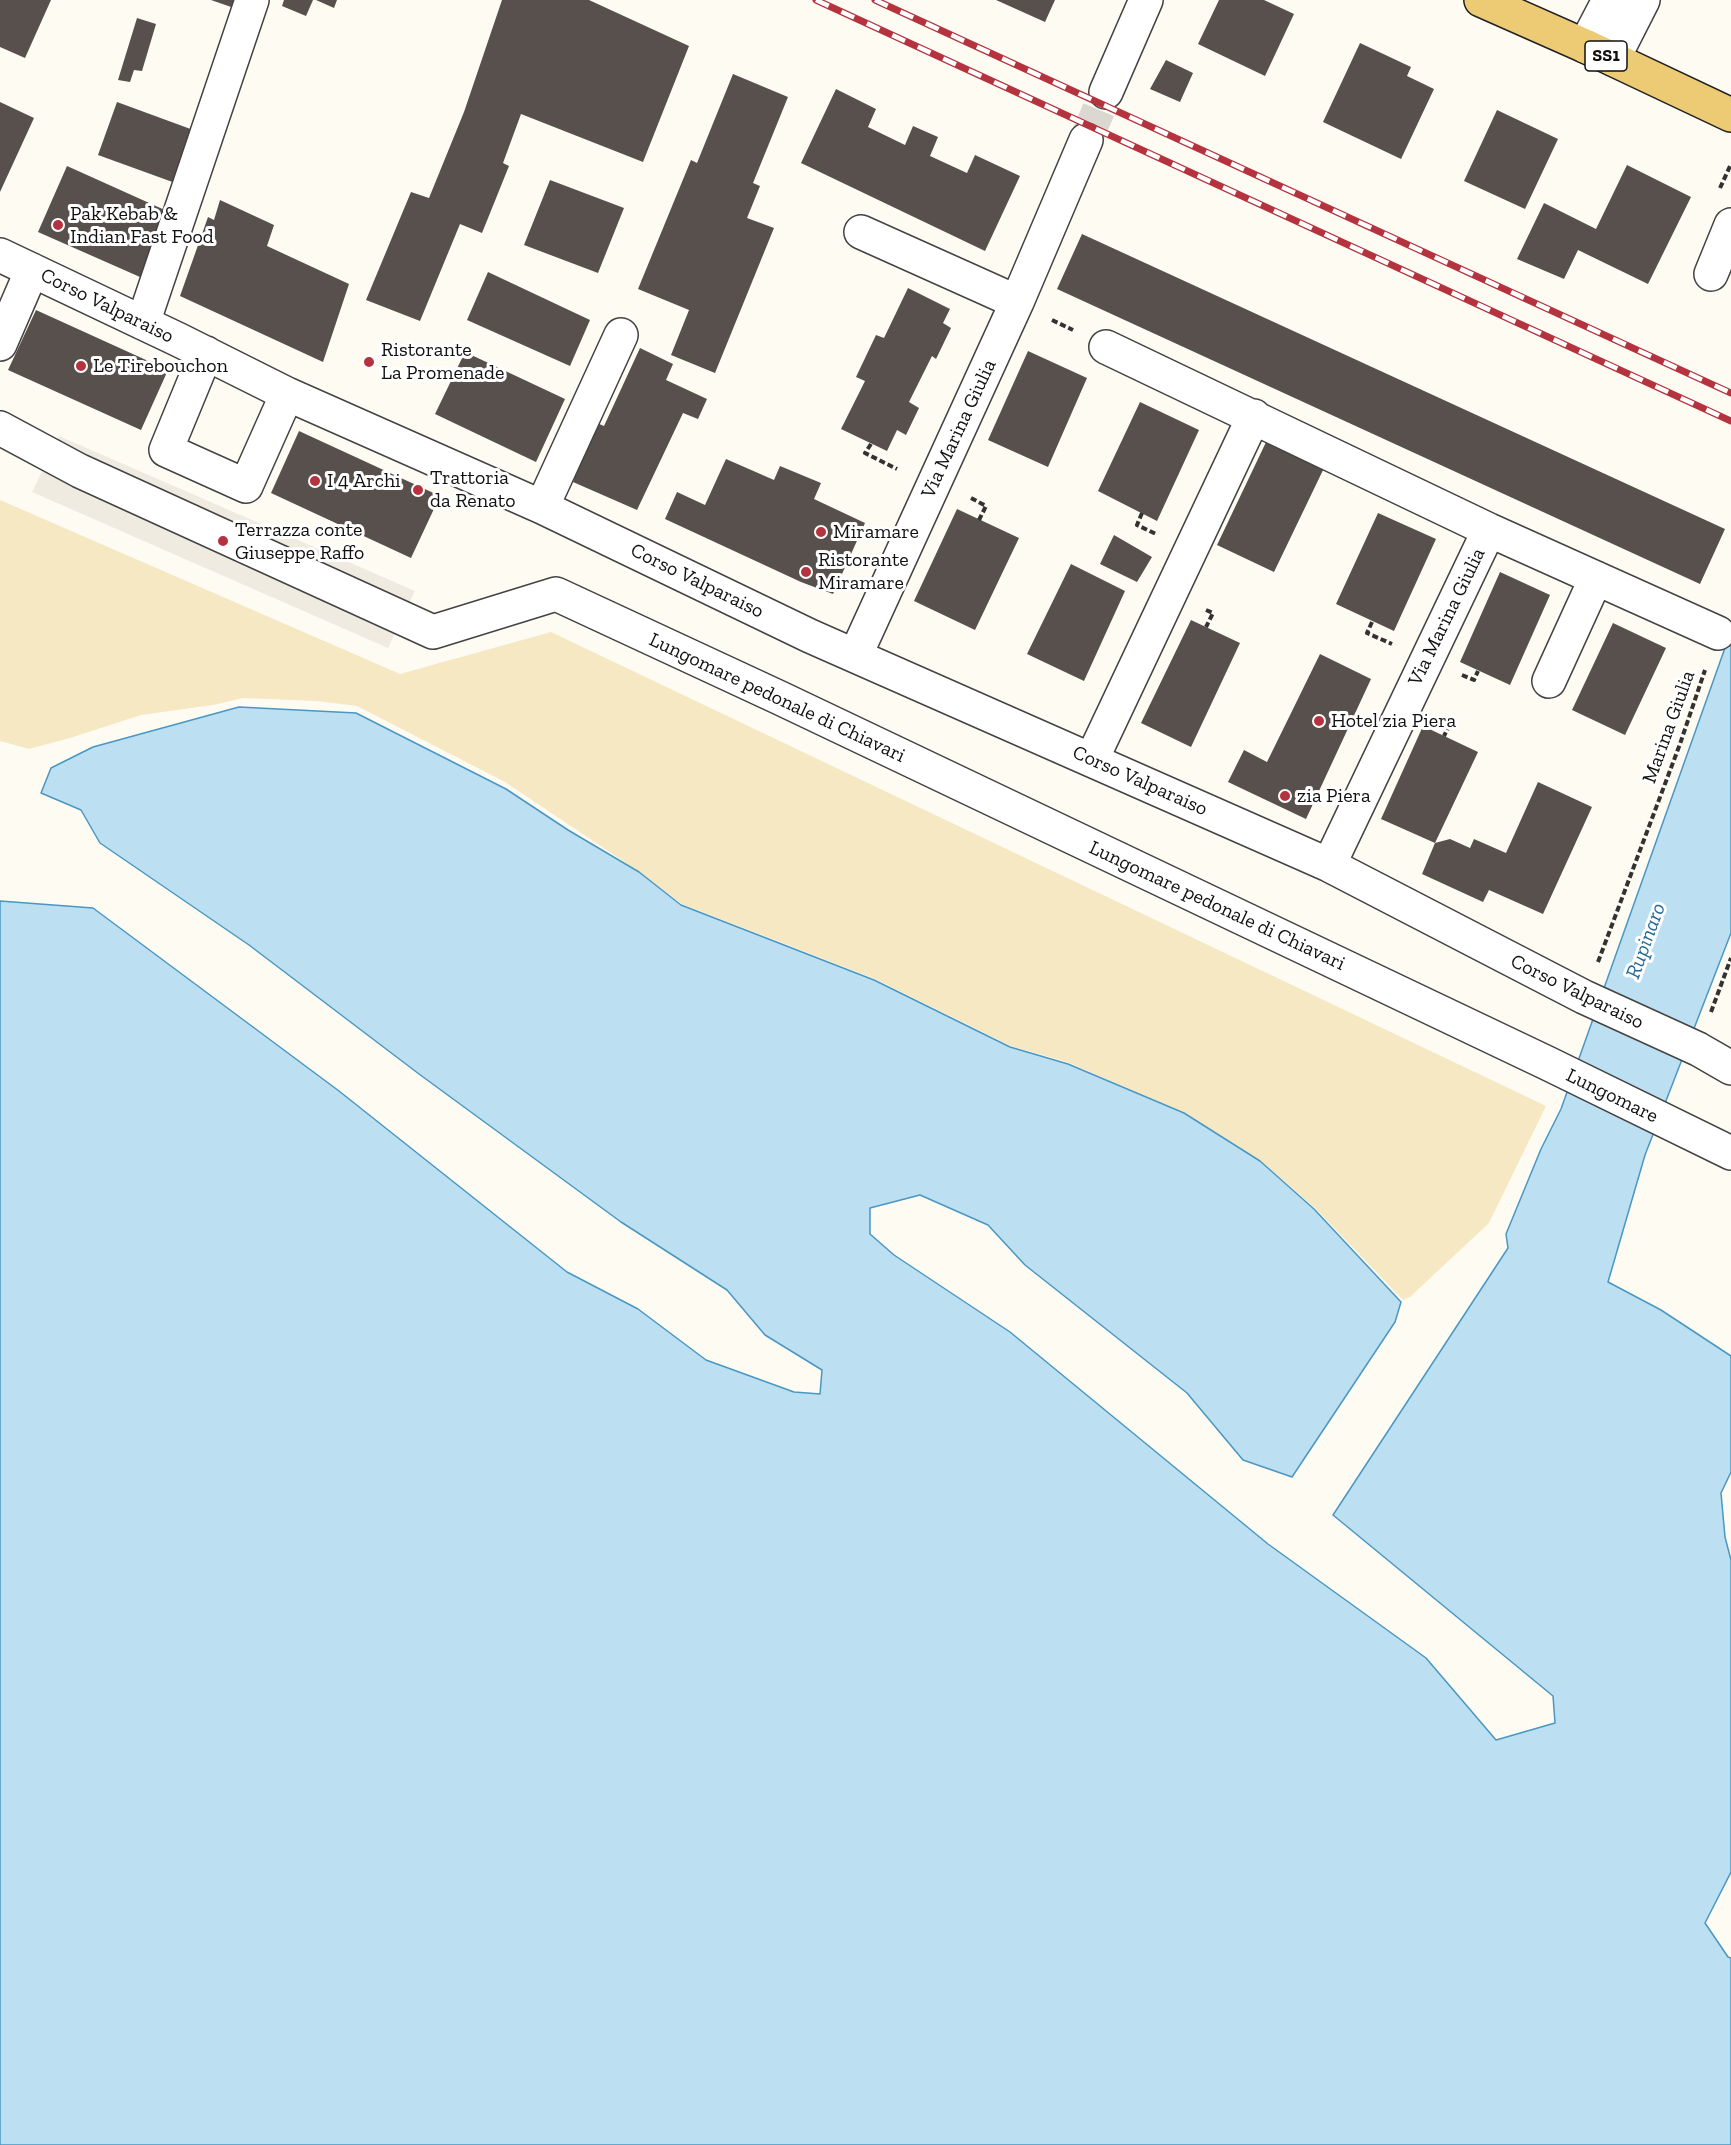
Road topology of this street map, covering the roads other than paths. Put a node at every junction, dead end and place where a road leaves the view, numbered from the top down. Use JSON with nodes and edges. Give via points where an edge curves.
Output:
{"nodes":[{"id":1,"x":252,"y":0,"type":"edge"},
{"id":2,"x":1146,"y":0,"type":"edge"},
{"id":3,"x":1480,"y":0,"type":"edge"},
{"id":4,"x":1609,"y":0,"type":"edge"},
{"id":5,"x":1643,"y":0,"type":"edge"},
{"id":6,"x":1599,"y":53,"type":"junction"},
{"id":7,"x":1106,"y":92,"type":"tunnel mouth"},
{"id":8,"x":1731,"y":115,"type":"edge"},
{"id":9,"x":1086,"y":140,"type":"tunnel mouth"},
{"id":10,"x":1731,"y":225,"type":"edge"},
{"id":11,"x":861,"y":232,"type":"dead end"},
{"id":12,"x":0,"y":255,"type":"edge"},
{"id":13,"x":32,"y":270,"type":"junction"},
{"id":14,"x":1711,"y":274,"type":"dead end"},
{"id":15,"x":1017,"y":302,"type":"junction"},
{"id":16,"x":143,"y":323,"type":"junction"},
{"id":17,"x":621,"y":335,"type":"dead end"},
{"id":18,"x":0,"y":344,"type":"edge"},
{"id":19,"x":1106,"y":347,"type":"road end"},
{"id":20,"x":206,"y":353,"type":"junction"},
{"id":21,"x":287,"y":394,"type":"junction"},
{"id":22,"x":1254,"y":416,"type":"junction"},
{"id":23,"x":0,"y":428,"type":"edge"},
{"id":24,"x":542,"y":507,"type":"junction"},
{"id":25,"x":1489,"y":531,"type":"junction"},
{"id":26,"x":1596,"y":578,"type":"junction"},
{"id":27,"x":1718,"y":633,"type":"road end"},
{"id":28,"x":856,"y":654,"type":"junction"},
{"id":29,"x":1549,"y":681,"type":"dead end"},
{"id":30,"x":1092,"y":759,"type":"junction"},
{"id":31,"x":1329,"y":865,"type":"junction"},
{"id":32,"x":1547,"y":1063,"type":"joint"},
{"id":33,"x":1731,"y":1068,"type":"edge"},
{"id":34,"x":1731,"y":1153,"type":"edge"}],
"edges":[{"from":1,"to":16,"type":"street"},
{"from":2,"to":7,"type":"street"},
{"from":3,"to":6,"type":"main road","number":"SS1"},
{"from":4,"to":6,"type":"street"},
{"from":5,"to":6,"type":"street"},
{"from":6,"to":8,"type":"main road","number":"SS1"},
{"from":9,"to":15,"type":"street","name":"Via Marina Giulia"},
{"from":10,"to":14,"type":"street"},
{"from":11,"to":15,"type":"street"},
{"from":12,"to":13,"type":"street","name":"Corso Valparaiso"},
{"from":13,"to":16,"type":"street","name":"Corso Valparaiso"},
{"from":13,"to":18,"type":"street","name":"Corso Valparaiso"},
{"from":15,"to":28,"type":"street","name":"Via Marina Giulia"},
{"from":16,"to":20,"type":"street","name":"Corso Valparaiso"},
{"from":17,"to":24,"type":"street"},
{"from":19,"to":22,"type":"street","name":"Via Marina Giulia"},
{"from":20,"to":21,"type":"street","name":"Corso Valparaiso"},
{"from":20,"to":21,"type":"street","via":[[166,450],[246,486]]},
{"from":21,"to":24,"type":"street","name":"Corso Valparaiso"},
{"from":22,"to":25,"type":"street","name":"Via Marina Giulia"},
{"from":22,"to":30,"type":"street"},
{"from":23,"to":32,"type":"street","name":"Lungomare pedonale di Chiavari","via":[[80,471],[433,632],[556,594]]},
{"from":24,"to":28,"type":"street","name":"Corso Valparaiso","via":[[810,636]]},
{"from":25,"to":26,"type":"street","name":"Via Marina Giulia"},
{"from":25,"to":31,"type":"street","name":"Via Marina Giulia"},
{"from":26,"to":27,"type":"street","name":"Via Marina Giulia"},
{"from":26,"to":29,"type":"street"},
{"from":28,"to":30,"type":"street","name":"Corso Valparaiso"},
{"from":30,"to":31,"type":"street","name":"Corso Valparaiso"},
{"from":31,"to":33,"type":"street","name":"Corso Valparaiso"},
{"from":32,"to":34,"type":"street","name":"Lungomare"}]}
